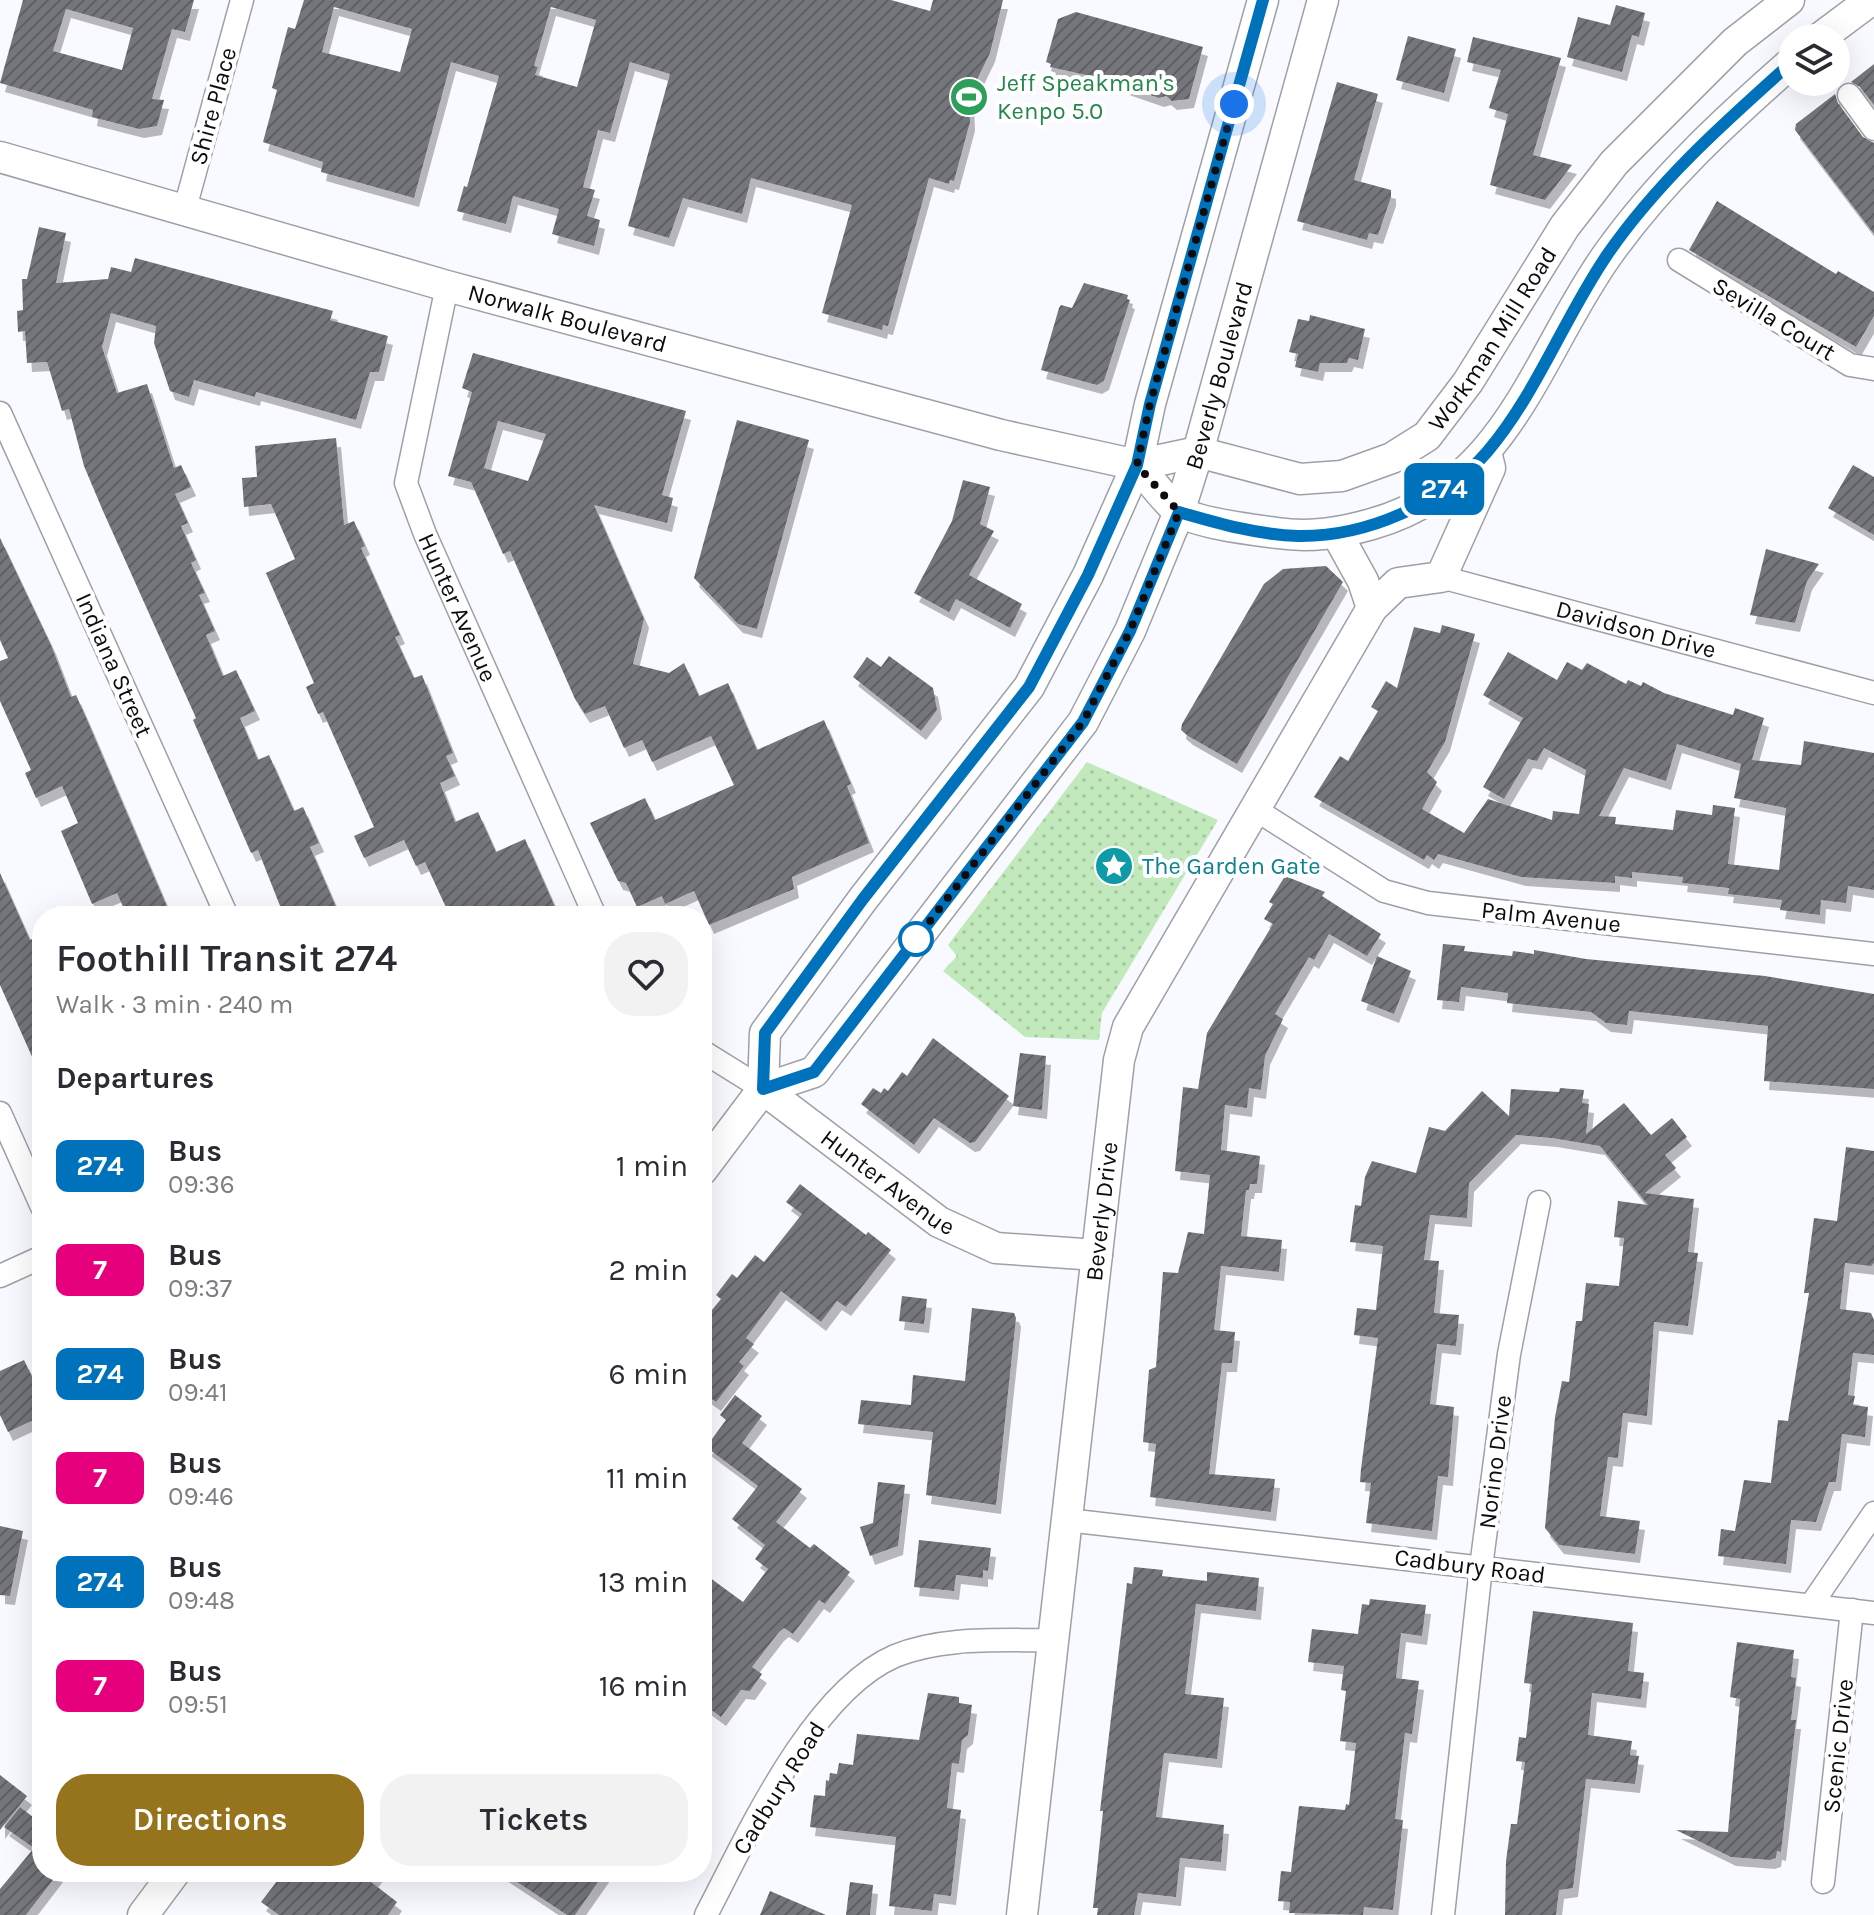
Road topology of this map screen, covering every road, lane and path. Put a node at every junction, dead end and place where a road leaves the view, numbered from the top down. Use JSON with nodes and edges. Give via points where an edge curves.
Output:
{"nodes":[{"id":1,"x":242,"y":0,"type":"edge"},
{"id":2,"x":1263,"y":0,"type":"edge"},
{"id":3,"x":1323,"y":0,"type":"edge"},
{"id":4,"x":1789,"y":0,"type":"edge"},
{"id":5,"x":1871,"y":0,"type":"edge"},
{"id":6,"x":1839,"y":24,"type":"edge"},
{"id":7,"x":1778,"y":74,"type":"edge"},
{"id":8,"x":1850,"y":96,"type":"edge"},
{"id":9,"x":1874,"y":129,"type":"edge"},
{"id":10,"x":1,"y":163,"type":"edge"},
{"id":11,"x":184,"y":212,"type":"junction"},
{"id":12,"x":1565,"y":226,"type":"junction"},
{"id":13,"x":1606,"y":256,"type":"junction"},
{"id":14,"x":1679,"y":260,"type":"dead end"},
{"id":15,"x":447,"y":286,"type":"junction"},
{"id":16,"x":1874,"y":369,"type":"edge"},
{"id":17,"x":0,"y":413,"type":"edge"},
{"id":18,"x":1198,"y":452,"type":"junction"},
{"id":19,"x":1486,"y":452,"type":"junction"},
{"id":20,"x":1137,"y":465,"type":"junction"},
{"id":21,"x":1179,"y":512,"type":"junction"},
{"id":22,"x":1337,"y":534,"type":"junction"},
{"id":23,"x":1441,"y":577,"type":"junction"},
{"id":24,"x":1398,"y":583,"type":"joint"},
{"id":25,"x":1372,"y":608,"type":"junction"},
{"id":26,"x":1874,"y":693,"type":"edge"},
{"id":27,"x":1253,"y":808,"type":"junction"},
{"id":28,"x":222,"y":906,"type":"edge"},
{"id":29,"x":591,"y":906,"type":"edge"},
{"id":30,"x":1874,"y":954,"type":"edge"},
{"id":31,"x":712,"y":1057,"type":"edge"},
{"id":32,"x":763,"y":1089,"type":"junction"},
{"id":33,"x":0,"y":1113,"type":"edge"},
{"id":34,"x":712,"y":1157,"type":"edge"},
{"id":35,"x":32,"y":1185,"type":"edge"},
{"id":36,"x":1539,"y":1202,"type":"dead end"},
{"id":37,"x":1097,"y":1255,"type":"junction"},
{"id":38,"x":32,"y":1262,"type":"edge"},
{"id":39,"x":0,"y":1276,"type":"edge"},
{"id":40,"x":1874,"y":1513,"type":"edge"},
{"id":41,"x":1067,"y":1520,"type":"junction"},
{"id":42,"x":1481,"y":1567,"type":"junction"},
{"id":43,"x":1811,"y":1605,"type":"junction"},
{"id":44,"x":1863,"y":1611,"type":"edge"},
{"id":45,"x":1053,"y":1640,"type":"junction"},
{"id":46,"x":168,"y":1882,"type":"edge"},
{"id":47,"x":1823,"y":1882,"type":"dead end"},
{"id":48,"x":143,"y":1915,"type":"edge"},
{"id":49,"x":706,"y":1915,"type":"edge"},
{"id":50,"x":1022,"y":1915,"type":"edge"},
{"id":51,"x":1443,"y":1915,"type":"edge"}],
"edges":[{"from":1,"to":11,"type":"street","name":"Shire Place"},
{"from":2,"to":20,"type":"main road"},
{"from":3,"to":18,"type":"main road","name":"Beverly Boulevard"},
{"from":4,"to":12,"type":"main road","name":"Workman Mill Road","via":[[1735,42],[1667,108],[1614,163]]},
{"from":5,"to":6,"type":"main road"},
{"from":7,"to":13,"type":"main road","via":[[1716,129]]},
{"from":8,"to":9,"type":"street"},
{"from":10,"to":11,"type":"main road","name":"Norwalk Boulevard"},
{"from":11,"to":15,"type":"main road","name":"Norwalk Boulevard"},
{"from":12,"to":13,"type":"main road"},
{"from":12,"to":18,"type":"main road","name":"Workman Mill Road","via":[[1468,382],[1427,436],[1392,458],[1342,476],[1300,479]]},
{"from":13,"to":19,"type":"main road"},
{"from":14,"to":16,"type":"street","name":"Sevilla Court","via":[[1850,365]]},
{"from":15,"to":20,"type":"main road","name":"Norwalk Boulevard","via":[[1001,435]]},
{"from":15,"to":29,"type":"street","name":"Hunter Avenue","via":[[406,483]]},
{"from":17,"to":28,"type":"street","name":"Indiana Street"},
{"from":18,"to":20,"type":"main road","name":"Workman Mill Road"},
{"from":18,"to":21,"type":"main road","name":"Beverly Boulevard"},
{"from":19,"to":22,"type":"main road","via":[[1440,492],[1406,511]]},
{"from":19,"to":23,"type":"main road","via":[[1490,468]]},
{"from":20,"to":21,"type":"main road"},
{"from":20,"to":32,"type":"main road","via":[[1088,575],[1029,687],[765,1033]]},
{"from":21,"to":22,"type":"main road","via":[[1226,526]]},
{"from":21,"to":32,"type":"main road","name":"Beverly Boulevard","via":[[1130,631],[1083,722],[814,1072]]},
{"from":22,"to":25,"type":"main road"},
{"from":23,"to":24,"type":"main road","name":"Davidson Drive"},
{"from":23,"to":26,"type":"street","name":"Davidson Drive"},
{"from":24,"to":25,"type":"main road","name":"Beverly Drive"},
{"from":25,"to":27,"type":"main road","name":"Beverly Drive"},
{"from":27,"to":30,"type":"street","name":"Palm Avenue","via":[[1384,891],[1428,903]]},
{"from":27,"to":37,"type":"main road","name":"Beverly Drive","via":[[1128,1027],[1119,1060]]},
{"from":31,"to":32,"type":"street","name":"Hunter Avenue"},
{"from":32,"to":34,"type":"main road"},
{"from":32,"to":37,"type":"main road","name":"Hunter Avenue","via":[[939,1222],[996,1248]]},
{"from":33,"to":35,"type":"street"},
{"from":36,"to":42,"type":"street","name":"Norino Drive","via":[[1509,1354]]},
{"from":37,"to":41,"type":"main road","name":"Beverly Drive"},
{"from":38,"to":39,"type":"street"},
{"from":40,"to":43,"type":"street"},
{"from":41,"to":42,"type":"street","name":"Cadbury Road"},
{"from":41,"to":45,"type":"main road","name":"Beverly Drive"},
{"from":42,"to":43,"type":"street","name":"Cadbury Road"},
{"from":42,"to":51,"type":"street","name":"Norino Drive"},
{"from":43,"to":44,"type":"street","name":"Cadbury Road"},
{"from":44,"to":47,"type":"street","name":"Scenic Drive"},
{"from":45,"to":49,"type":"street","name":"Cadbury Road","via":[[949,1642],[894,1657],[857,1682],[827,1710],[799,1748]]},
{"from":45,"to":50,"type":"main road","name":"Beverly Drive"},
{"from":46,"to":48,"type":"main road"}]}
